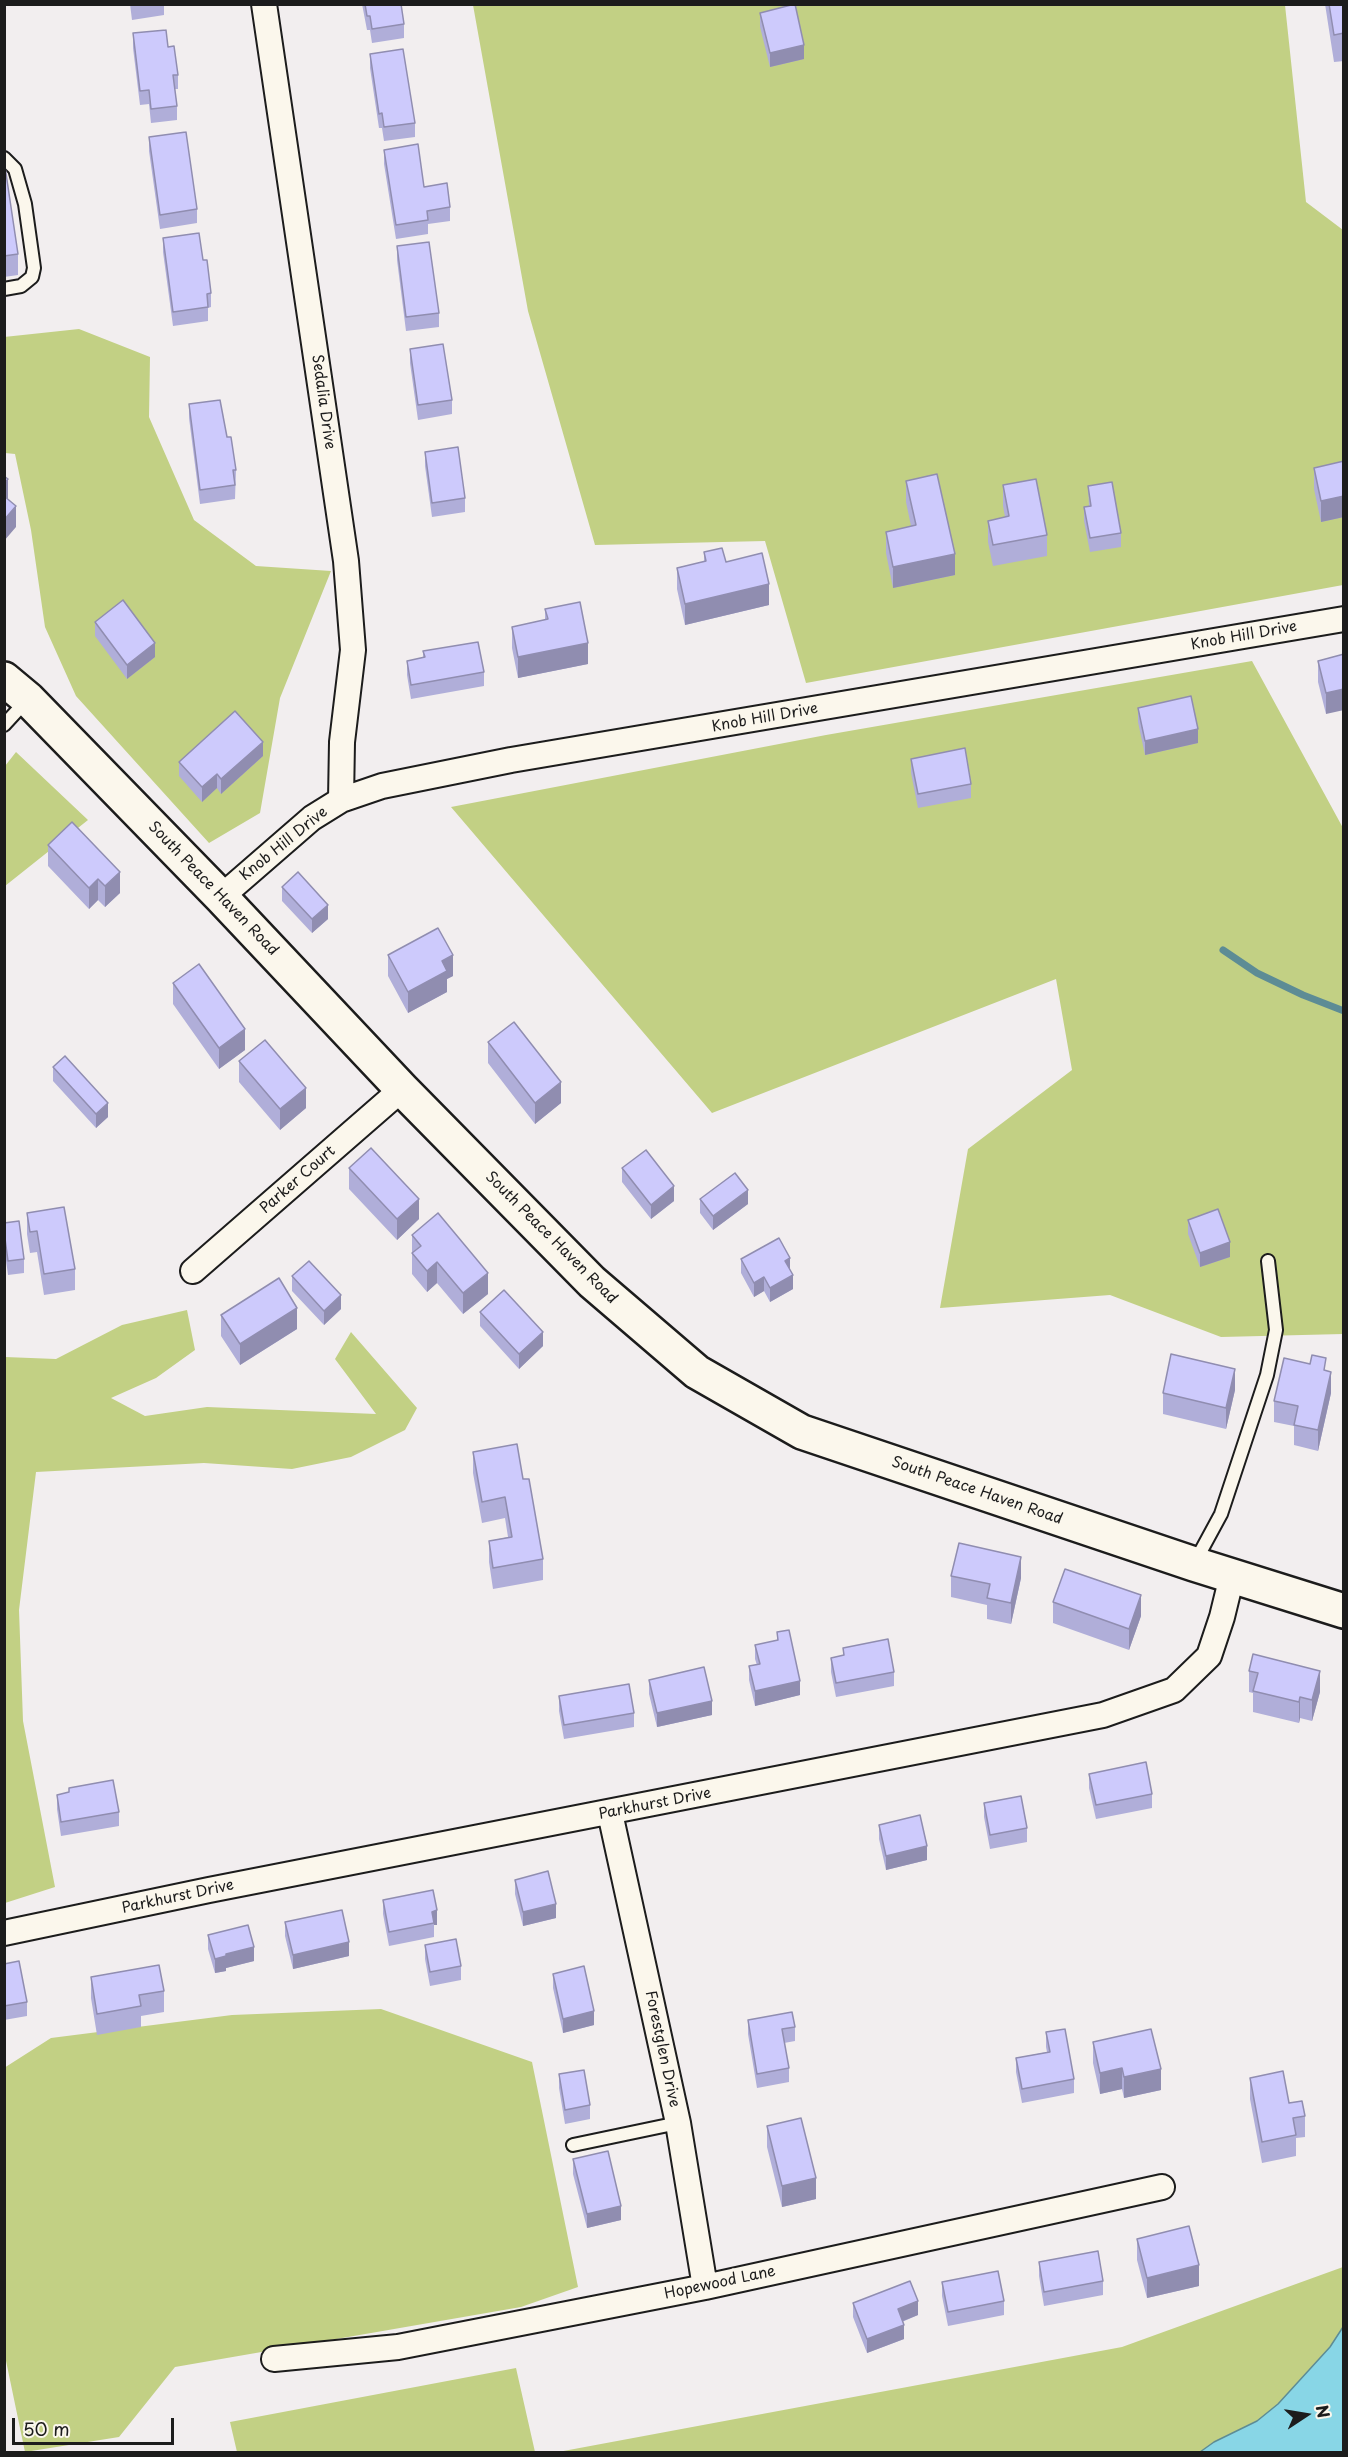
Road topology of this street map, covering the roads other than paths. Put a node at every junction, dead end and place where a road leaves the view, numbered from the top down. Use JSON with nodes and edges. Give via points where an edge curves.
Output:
{"nodes":[{"id":1,"x":264,"y":4,"type":"edge"},
{"id":2,"x":4,"y":158,"type":"edge"},
{"id":3,"x":4,"y":289,"type":"edge"},
{"id":4,"x":1344,"y":619,"type":"edge"},
{"id":5,"x":16,"y":689,"type":"edge"},
{"id":6,"x":4,"y":725,"type":"edge"},
{"id":7,"x":341,"y":800,"type":"junction"},
{"id":8,"x":221,"y":897,"type":"junction"},
{"id":9,"x":402,"y":1089,"type":"junction"},
{"id":10,"x":1268,"y":1261,"type":"dead end"},
{"id":11,"x":193,"y":1271,"type":"dead end"},
{"id":12,"x":1194,"y":1564,"type":"junction"},
{"id":13,"x":1232,"y":1576,"type":"junction"},
{"id":14,"x":1344,"y":1611,"type":"edge"},
{"id":15,"x":610,"y":1813,"type":"junction"},
{"id":16,"x":4,"y":1933,"type":"edge"},
{"id":17,"x":678,"y":2123,"type":"junction"},
{"id":18,"x":573,"y":2145,"type":"dead end"},
{"id":19,"x":1162,"y":2187,"type":"dead end"},
{"id":20,"x":705,"y":2287,"type":"junction"},
{"id":21,"x":274,"y":2359,"type":"dead end"}],
"edges":[{"from":1,"to":7,"type":"street","name":"Sedalia Drive","via":[[346,561],[352,650],[342,742]]},
{"from":2,"to":3,"type":"lane","via":[[15,169],[25,204],[34,268],[32,277],[21,286]]},
{"from":4,"to":7,"type":"street","name":"Knob Hill Drive","via":[[501,762],[382,786]]},
{"from":5,"to":6,"type":"lane"},
{"from":5,"to":8,"type":"main road","name":"South Peace Haven Road"},
{"from":7,"to":8,"type":"street","name":"Knob Hill Drive","via":[[276,847]]},
{"from":8,"to":9,"type":"main road","name":"South Peace Haven Road"},
{"from":9,"to":11,"type":"street","name":"Parker Court"},
{"from":9,"to":12,"type":"main road","name":"South Peace Haven Road","via":[[592,1282],[697,1372],[802,1432]]},
{"from":10,"to":12,"type":"lane","via":[[1276,1330],[1267,1375],[1221,1514]]},
{"from":12,"to":13,"type":"main road","name":"South Peace Haven Road"},
{"from":13,"to":14,"type":"main road","name":"South Peace Haven Road"},
{"from":13,"to":15,"type":"street","name":"Parkhurst Drive","via":[[1209,1656],[1174,1690],[1102,1715]]},
{"from":15,"to":16,"type":"street","name":"Parkhurst Drive"},
{"from":15,"to":17,"type":"street","name":"Forestglen Drive"},
{"from":17,"to":18,"type":"lane"},
{"from":17,"to":20,"type":"street","name":"Forestglen Drive"},
{"from":19,"to":20,"type":"street","name":"Hopewood Lane"},
{"from":20,"to":21,"type":"street","name":"Hopewood Lane","via":[[398,2347]]}]}
